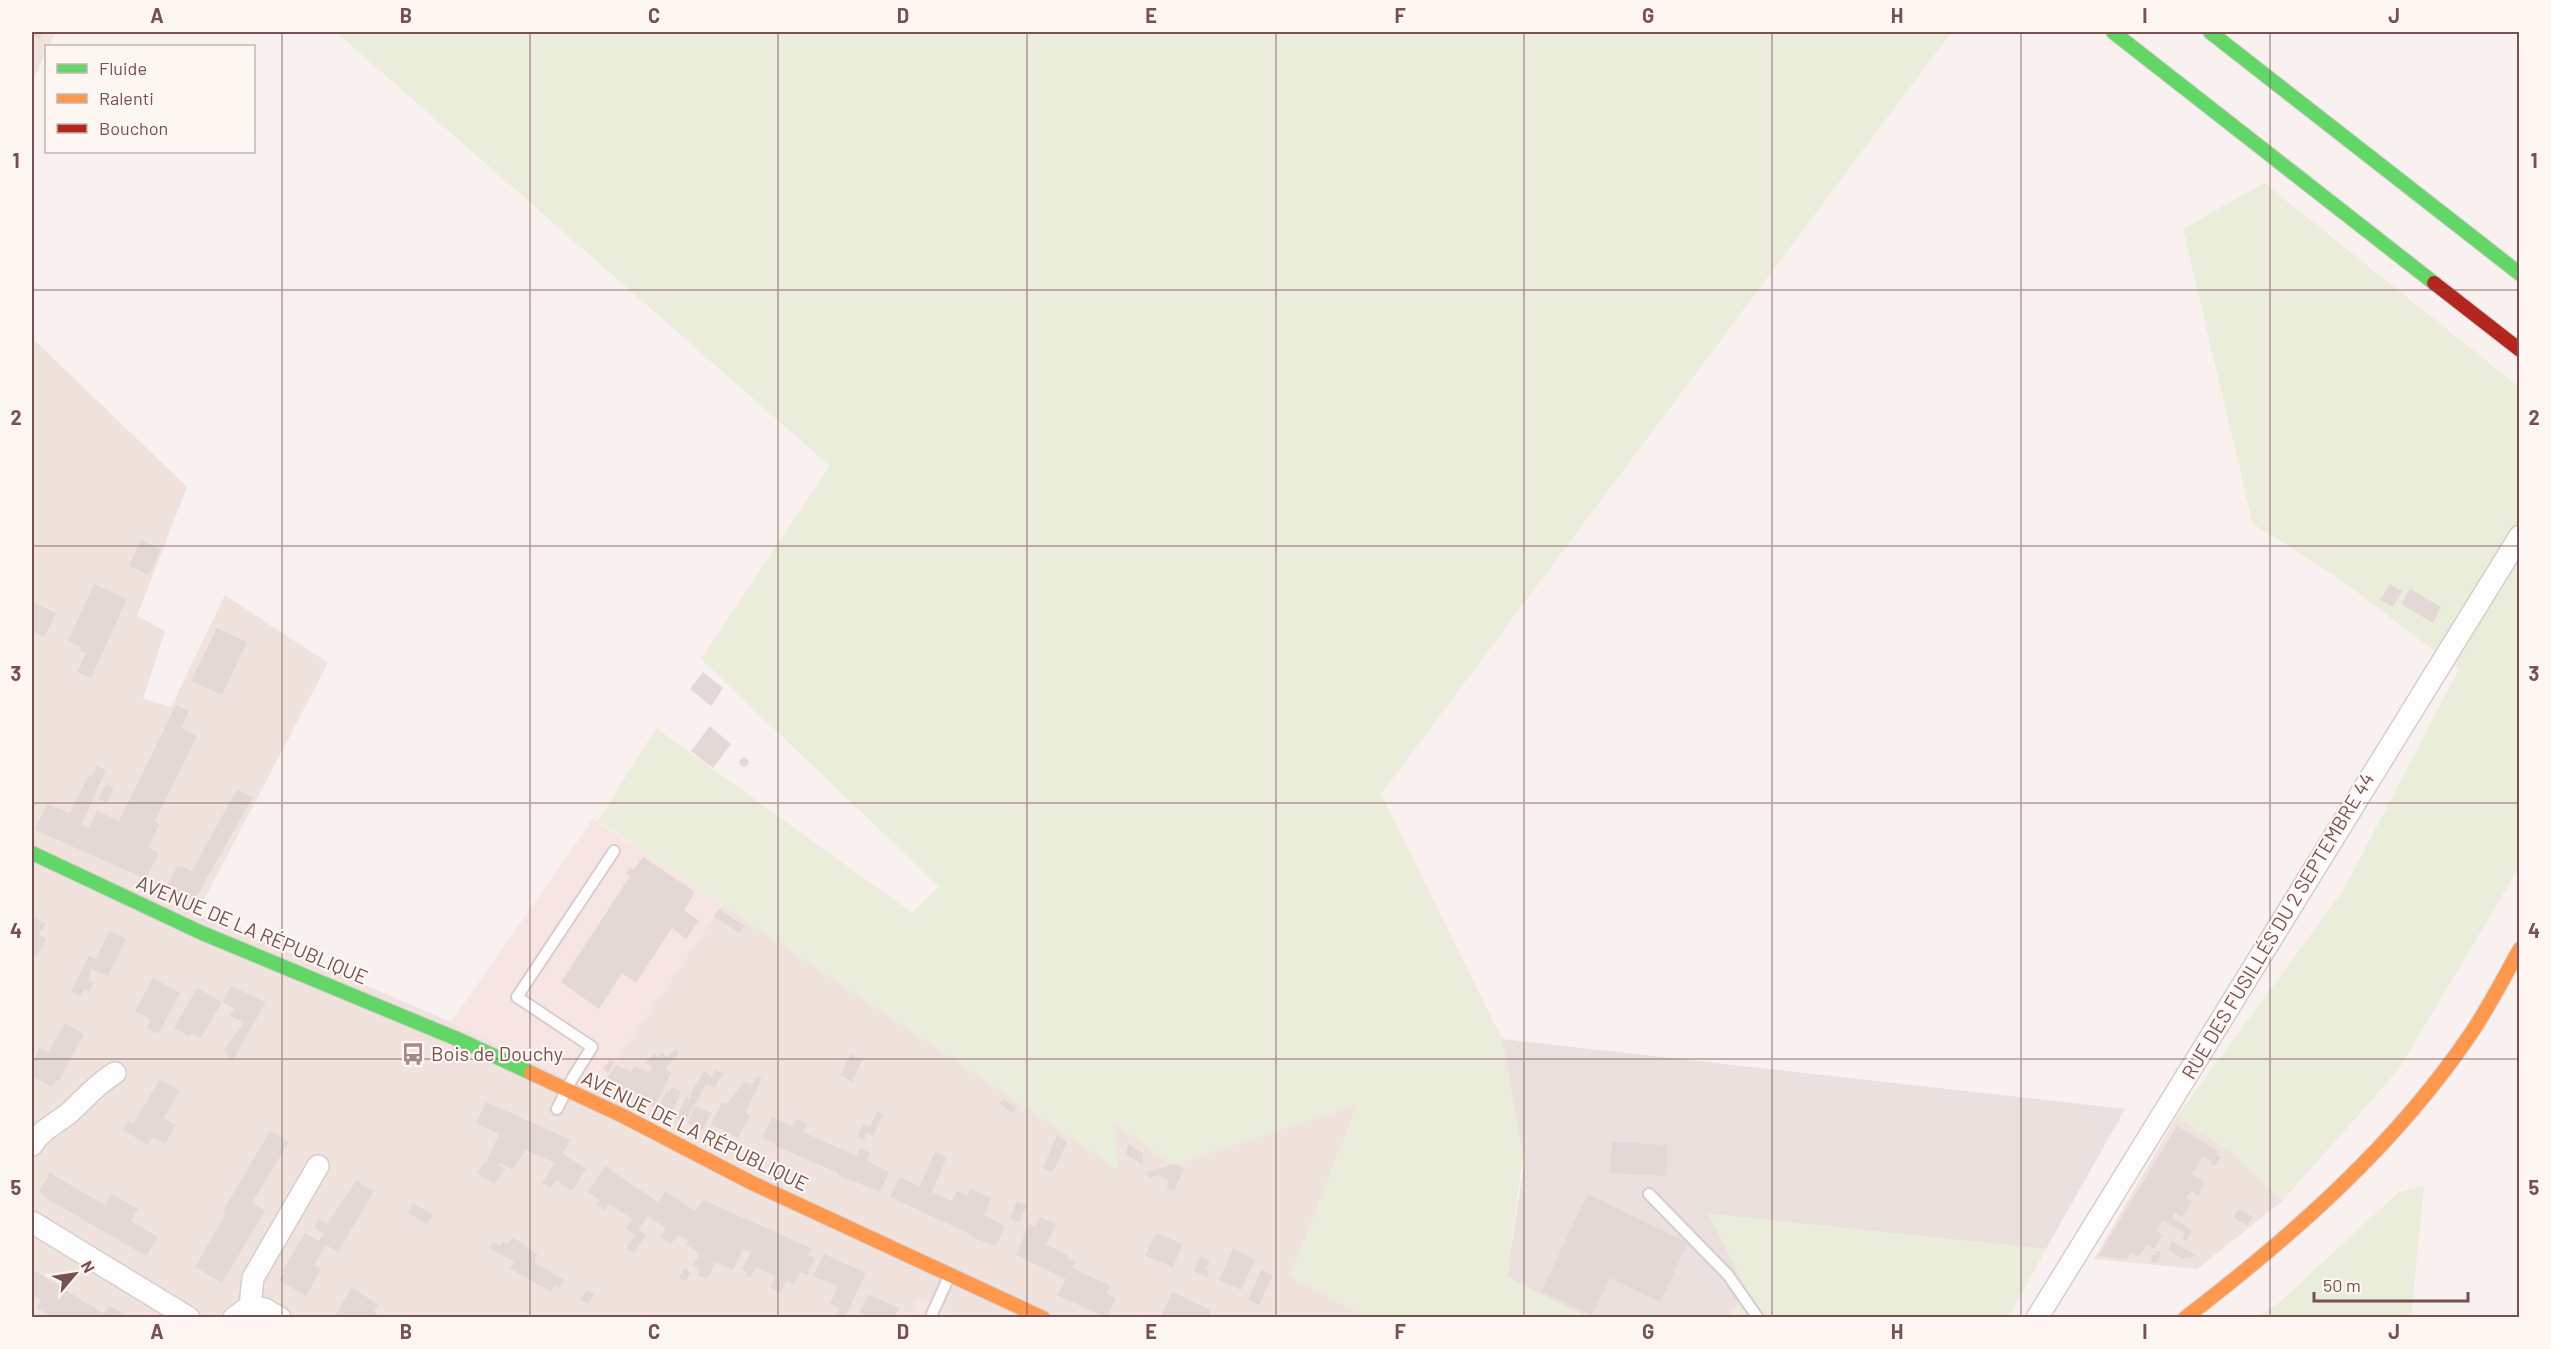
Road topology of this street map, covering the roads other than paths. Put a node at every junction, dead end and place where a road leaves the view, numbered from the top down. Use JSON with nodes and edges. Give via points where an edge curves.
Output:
{"nodes":[{"id":1,"x":2113,"y":32,"type":"edge"},
{"id":2,"x":2210,"y":32,"type":"edge"},
{"id":3,"x":2520,"y":274,"type":"edge"},
{"id":4,"x":2520,"y":350,"type":"edge"},
{"id":5,"x":2520,"y":536,"type":"edge"},
{"id":6,"x":614,"y":850,"type":"dead end"},
{"id":7,"x":32,"y":853,"type":"edge"},
{"id":8,"x":32,"y":868,"type":"edge"},
{"id":9,"x":2520,"y":949,"type":"edge"},
{"id":10,"x":2520,"y":971,"type":"edge"},
{"id":11,"x":268,"y":976,"type":"dead end"},
{"id":12,"x":2464,"y":1043,"type":"junction"},
{"id":13,"x":116,"y":1073,"type":"dead end"},
{"id":14,"x":566,"y":1090,"type":"junction"},
{"id":15,"x":557,"y":1109,"type":"dead end"},
{"id":16,"x":32,"y":1145,"type":"edge"},
{"id":17,"x":318,"y":1167,"type":"dead end"},
{"id":18,"x":1649,"y":1194,"type":"dead end"},
{"id":19,"x":32,"y":1222,"type":"edge"},
{"id":20,"x":949,"y":1275,"type":"junction"},
{"id":21,"x":242,"y":1312,"type":"edge"},
{"id":22,"x":932,"y":1314,"type":"dead end"},
{"id":23,"x":189,"y":1317,"type":"edge"},
{"id":24,"x":280,"y":1317,"type":"edge"},
{"id":25,"x":1043,"y":1317,"type":"edge"},
{"id":26,"x":1758,"y":1317,"type":"edge"},
{"id":27,"x":2037,"y":1317,"type":"edge"},
{"id":28,"x":2184,"y":1317,"type":"edge"}],
"edges":[{"from":1,"to":4,"type":"main road"},
{"from":2,"to":3,"type":"main road"},
{"from":5,"to":27,"type":"street","name":"RUE DES FUSILLÉS DU 2 SEPTEMBRE 44"},
{"from":6,"to":14,"type":"lane","via":[[517,997],[592,1047]]},
{"from":7,"to":14,"type":"main road","name":"AVENUE DE LA RÉPUBLIQUE","via":[[202,933],[441,1032]]},
{"from":8,"to":11,"type":"main road","name":"AVENUE DE LA RÉPUBLIQUE"},
{"from":9,"to":12,"type":"main road"},
{"from":10,"to":12,"type":"main road"},
{"from":12,"to":28,"type":"main road","via":[[2396,1126],[2312,1213]]},
{"from":13,"to":16,"type":"street","via":[[39,1134]]},
{"from":14,"to":15,"type":"lane"},
{"from":14,"to":20,"type":"main road","name":"AVENUE DE LA RÉPUBLIQUE"},
{"from":17,"to":21,"type":"street","via":[[253,1278]]},
{"from":18,"to":26,"type":"lane","via":[[1728,1275]]},
{"from":19,"to":23,"type":"street"},
{"from":20,"to":22,"type":"lane"},
{"from":20,"to":25,"type":"main road","name":"AVENUE DE LA RÉPUBLIQUE"},
{"from":21,"to":24,"type":"street","via":[[266,1309]]}]}
